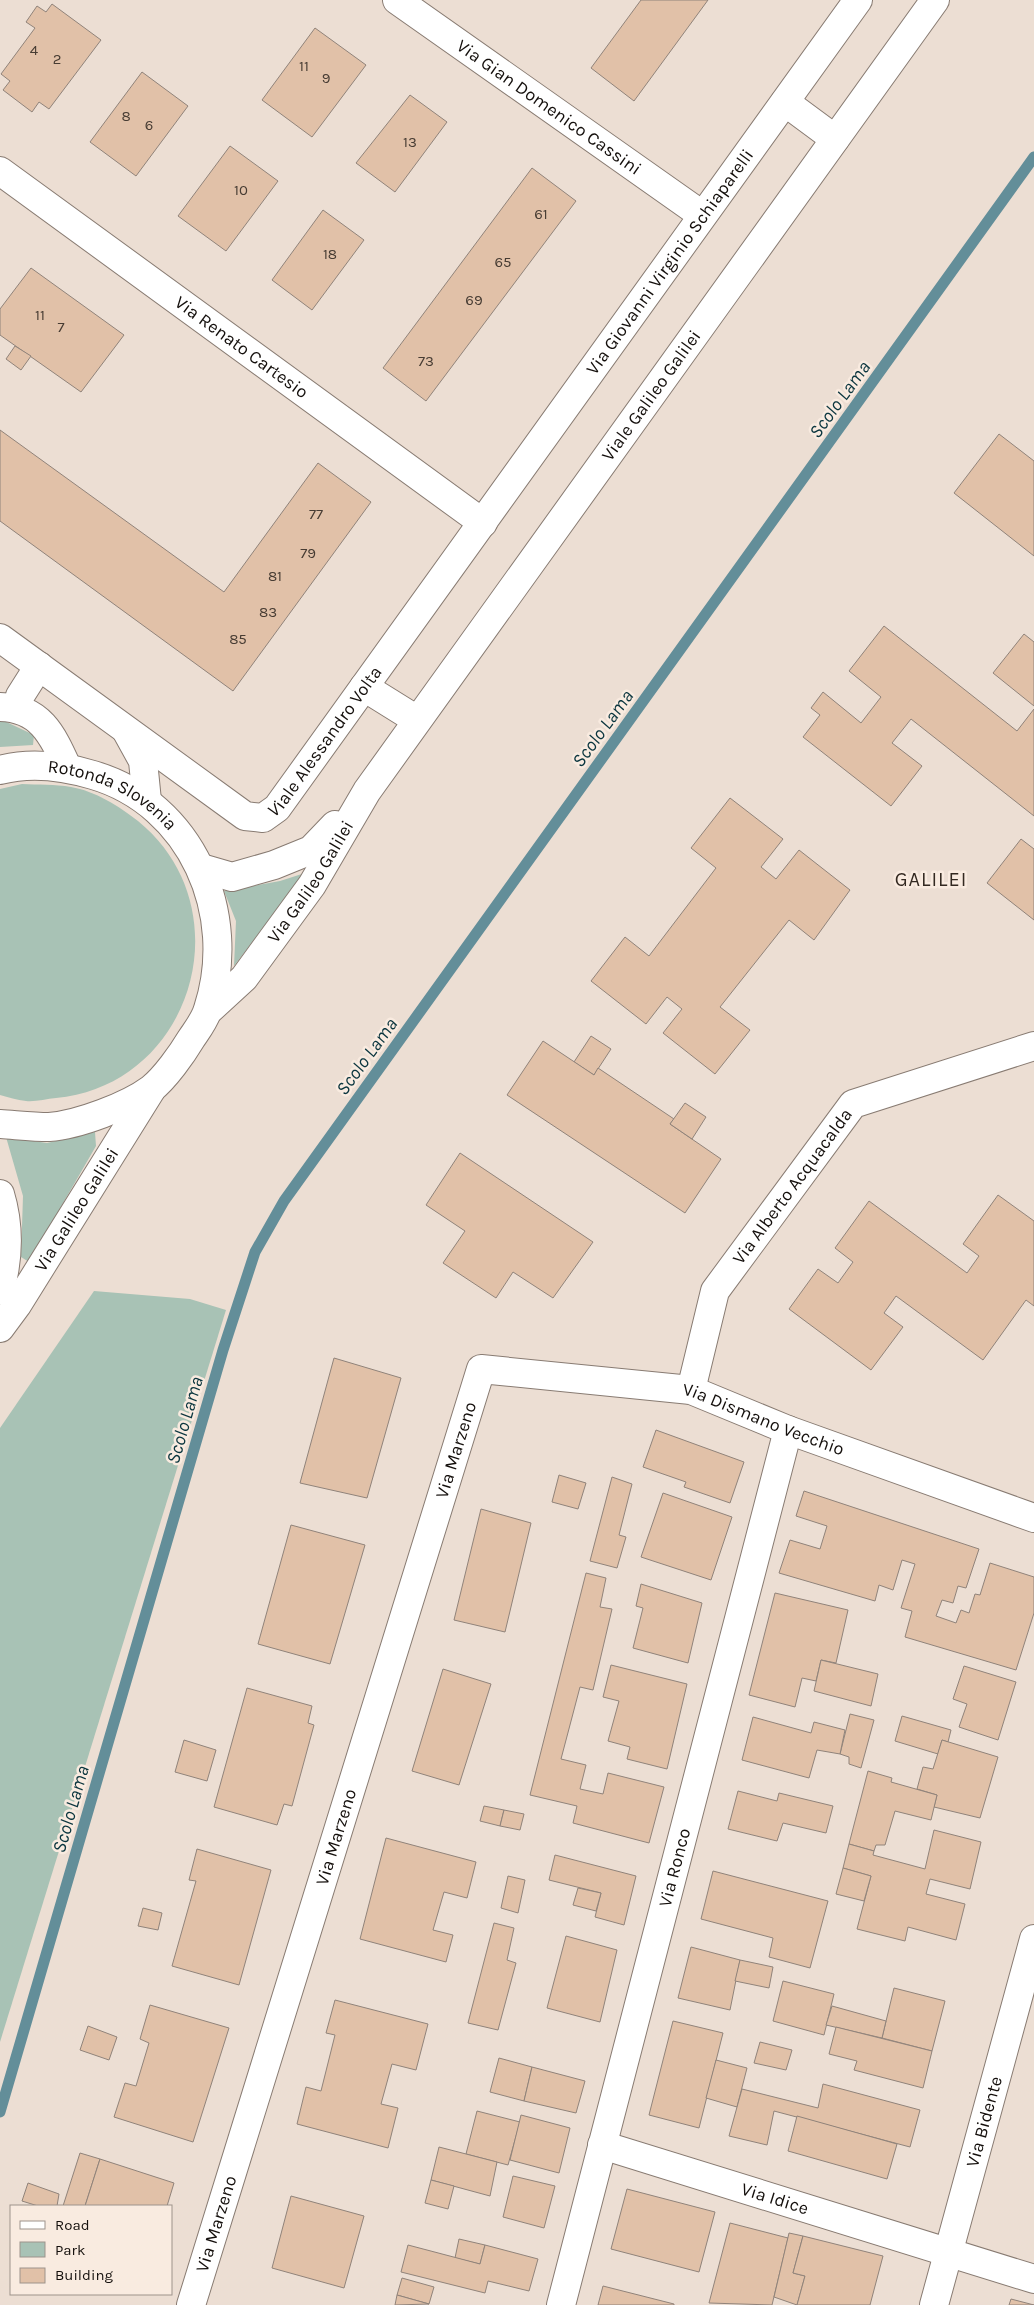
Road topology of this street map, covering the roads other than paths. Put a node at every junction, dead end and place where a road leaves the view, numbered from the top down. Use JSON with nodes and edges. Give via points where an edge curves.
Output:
{"nodes":[{"id":1,"x":397,"y":0,"type":"edge"},
{"id":2,"x":858,"y":0,"type":"edge"},
{"id":3,"x":935,"y":0,"type":"edge"},
{"id":4,"x":785,"y":102,"type":"junction"},
{"id":5,"x":835,"y":139,"type":"junction"},
{"id":6,"x":0,"y":171,"type":"edge"},
{"id":7,"x":702,"y":215,"type":"junction"},
{"id":8,"x":483,"y":523,"type":"junction"},
{"id":9,"x":0,"y":638,"type":"edge"},
{"id":10,"x":39,"y":666,"type":"junction"},
{"id":11,"x":364,"y":687,"type":"junction"},
{"id":12,"x":8,"y":707,"type":"edge"},
{"id":13,"x":417,"y":720,"type":"junction"},
{"id":14,"x":126,"y":729,"type":"junction"},
{"id":15,"x":67,"y":767,"type":"junction"},
{"id":16,"x":0,"y":770,"type":"edge"},
{"id":17,"x":368,"y":791,"type":"junction"},
{"id":18,"x":147,"y":801,"type":"junction"},
{"id":19,"x":201,"y":868,"type":"junction"},
{"id":20,"x":208,"y":1011,"type":"junction"},
{"id":21,"x":1034,"y":1046,"type":"edge"},
{"id":22,"x":152,"y":1089,"type":"junction"},
{"id":23,"x":0,"y":1124,"type":"edge"},
{"id":24,"x":0,"y":1194,"type":"edge"},
{"id":25,"x":0,"y":1290,"type":"edge"},
{"id":26,"x":0,"y":1328,"type":"edge"},
{"id":27,"x":481,"y":1369,"type":"joint"},
{"id":28,"x":691,"y":1390,"type":"junction"},
{"id":29,"x":788,"y":1430,"type":"junction"},
{"id":30,"x":1034,"y":1518,"type":"edge"},
{"id":31,"x":1034,"y":1939,"type":"edge"},
{"id":32,"x":602,"y":2144,"type":"junction"},
{"id":33,"x":948,"y":2252,"type":"junction"},
{"id":34,"x":1034,"y":2279,"type":"edge"},
{"id":35,"x":191,"y":2305,"type":"edge"},
{"id":36,"x":561,"y":2305,"type":"edge"},
{"id":37,"x":934,"y":2305,"type":"edge"}],
"edges":[{"from":1,"to":7,"type":"street","name":"Via Gian Domenico Cassini"},
{"from":2,"to":4,"type":"street","name":"Via Giovanni Virginio Schiaparelli"},
{"from":3,"to":5,"type":"street","name":"Viale Galileo Galilei"},
{"from":4,"to":5,"type":"street"},
{"from":4,"to":7,"type":"street","name":"Via Giovanni Virginio Schiaparelli"},
{"from":5,"to":13,"type":"street","name":"Viale Galileo Galilei"},
{"from":6,"to":8,"type":"street","name":"Via Renato Cartesio"},
{"from":7,"to":8,"type":"street","name":"Via Giovanni Virginio Schiaparelli"},
{"from":8,"to":11,"type":"street","name":"Viale Alessandro Volta"},
{"from":9,"to":10,"type":"street","name":"Viale Alessandro Volta"},
{"from":10,"to":12,"type":"street","via":[[20,696]]},
{"from":10,"to":14,"type":"street","name":"Viale Alessandro Volta"},
{"from":11,"to":13,"type":"street"},
{"from":11,"to":14,"type":"street","name":"Viale Alessandro Volta","via":[[277,808],[263,818],[245,816]]},
{"from":12,"to":15,"type":"street","via":[[43,722]]},
{"from":13,"to":17,"type":"street","name":"Viale Galileo Galilei"},
{"from":14,"to":18,"type":"street","via":[[143,761]]},
{"from":15,"to":16,"type":"street","name":"Rotonda Slovenia","via":[[15,766]]},
{"from":15,"to":18,"type":"street","name":"Rotonda Slovenia","via":[[109,780]]},
{"from":17,"to":19,"type":"street","via":[[311,850],[232,877]]},
{"from":17,"to":20,"type":"street","name":"Via Galileo Galilei","via":[[312,885],[244,978]]},
{"from":18,"to":19,"type":"street","name":"Rotonda Slovenia","via":[[178,831]]},
{"from":19,"to":20,"type":"street","name":"Rotonda Slovenia","via":[[213,901],[218,935],[216,970]]},
{"from":20,"to":22,"type":"street","name":"Rotonda Slovenia","via":[[183,1053]]},
{"from":21,"to":28,"type":"street","name":"Via Alberto Acquacalda","via":[[853,1104],[715,1291]]},
{"from":22,"to":23,"type":"street","name":"Rotonda Slovenia","via":[[99,1116],[50,1127]]},
{"from":22,"to":26,"type":"street","name":"Via Galileo Galilei"},
{"from":24,"to":25,"type":"street","name":"Via Galileo Galilei","via":[[9,1245]]},
{"from":27,"to":28,"type":"street","name":"Via Dismano Vecchio"},
{"from":27,"to":35,"type":"street","name":"Via Marzeno"},
{"from":28,"to":29,"type":"street","name":"Via Dismano Vecchio"},
{"from":29,"to":30,"type":"street","name":"Via Dismano Vecchio"},
{"from":29,"to":32,"type":"street","name":"Via Ronco"},
{"from":31,"to":33,"type":"street","name":"Via Bidente"},
{"from":32,"to":33,"type":"street","name":"Via Idice"},
{"from":32,"to":36,"type":"street","name":"Via Ronco"},
{"from":33,"to":34,"type":"street","name":"Via Idice"},
{"from":33,"to":37,"type":"street","name":"Via Bidente"}]}
